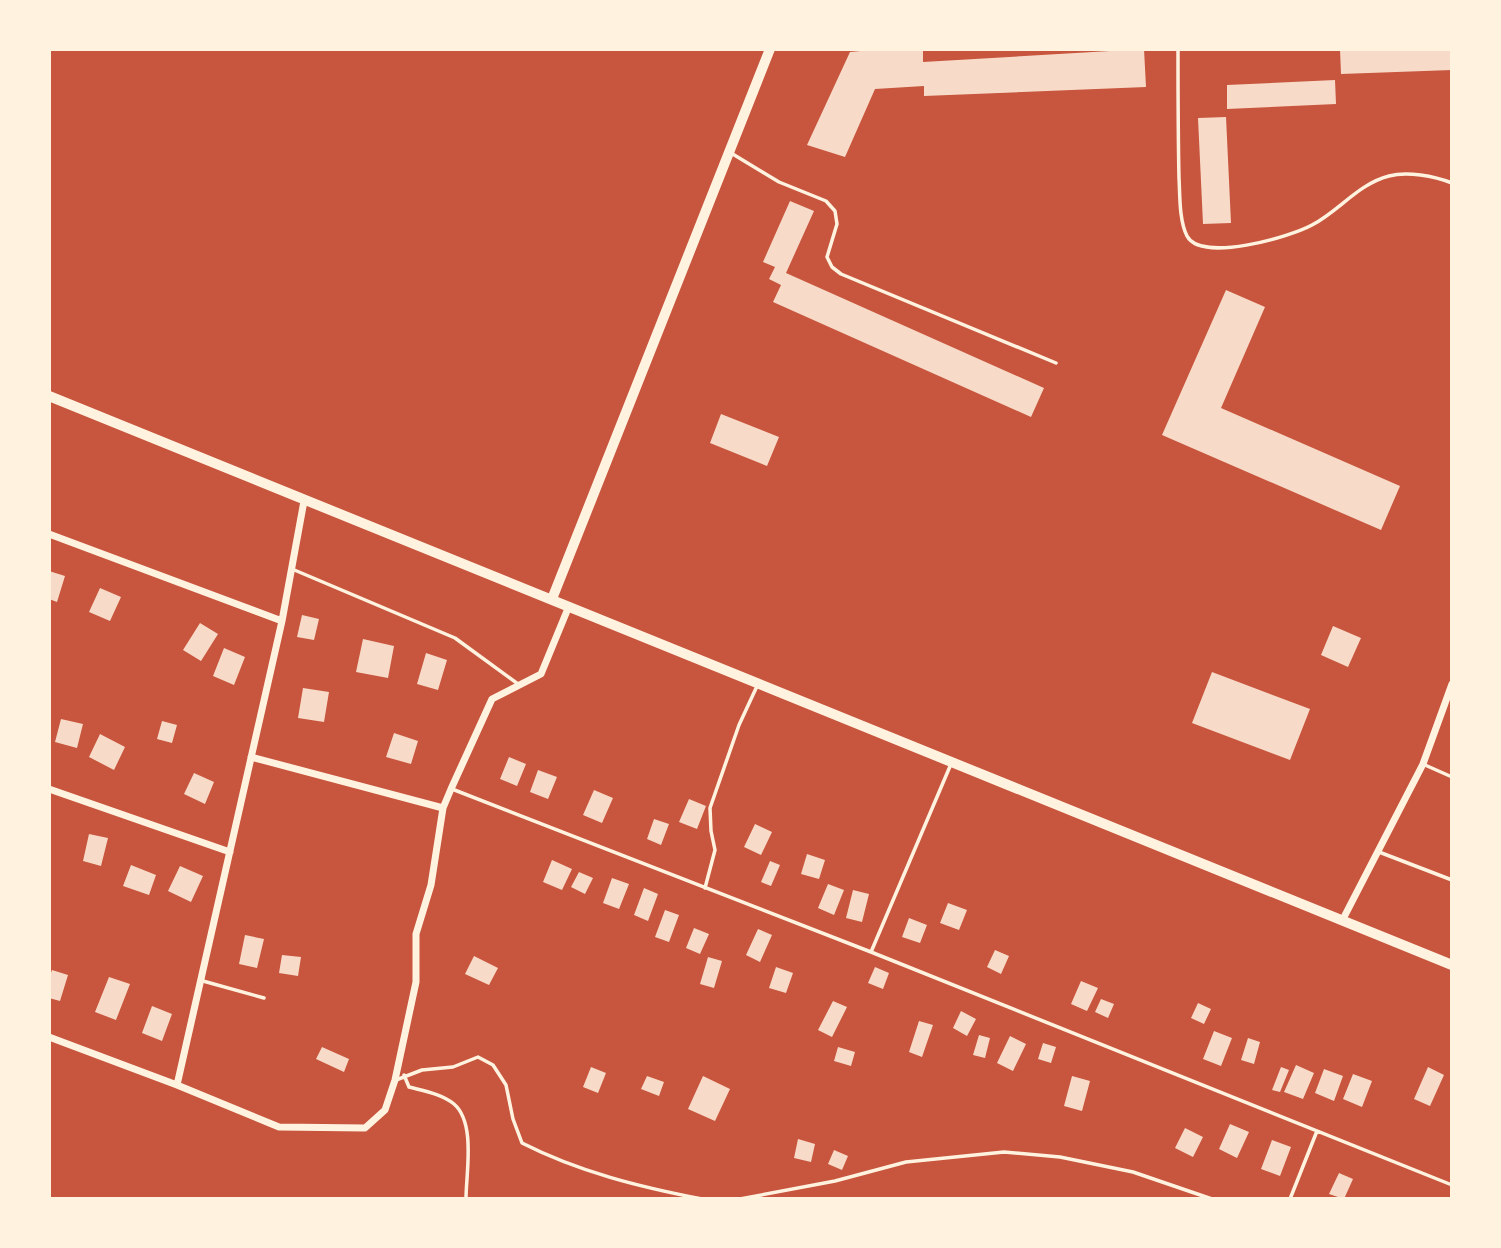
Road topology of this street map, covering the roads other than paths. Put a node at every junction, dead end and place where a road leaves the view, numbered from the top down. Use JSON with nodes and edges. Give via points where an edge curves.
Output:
{"nodes":[{"id":1,"x":771,"y":49,"type":"edge"},
{"id":2,"x":1178,"y":49,"type":"edge"},
{"id":3,"x":729,"y":152,"type":"junction"},
{"id":4,"x":1452,"y":183,"type":"edge"},
{"id":5,"x":1056,"y":363,"type":"dead end"},
{"id":6,"x":49,"y":396,"type":"edge"},
{"id":7,"x":304,"y":501,"type":"junction"},
{"id":8,"x":49,"y":534,"type":"edge"},
{"id":9,"x":292,"y":569,"type":"junction"},
{"id":10,"x":552,"y":599,"type":"junction"},
{"id":11,"x":569,"y":606,"type":"junction"},
{"id":12,"x":282,"y":621,"type":"junction"},
{"id":13,"x":758,"y":684,"type":"junction"},
{"id":14,"x":1452,"y":684,"type":"edge"},
{"id":15,"x":519,"y":685,"type":"junction"},
{"id":16,"x":251,"y":757,"type":"junction"},
{"id":17,"x":952,"y":762,"type":"junction"},
{"id":18,"x":1423,"y":764,"type":"junction"},
{"id":19,"x":1452,"y":777,"type":"edge"},
{"id":20,"x":49,"y":789,"type":"edge"},
{"id":21,"x":451,"y":789,"type":"junction"},
{"id":22,"x":443,"y":808,"type":"junction"},
{"id":23,"x":1377,"y":851,"type":"junction"},
{"id":24,"x":230,"y":852,"type":"junction"},
{"id":25,"x":1452,"y":880,"type":"edge"},
{"id":26,"x":705,"y":888,"type":"junction"},
{"id":27,"x":1342,"y":921,"type":"junction"},
{"id":28,"x":871,"y":953,"type":"junction"},
{"id":29,"x":1452,"y":965,"type":"edge"},
{"id":30,"x":201,"y":980,"type":"junction"},
{"id":31,"x":264,"y":998,"type":"dead end"},
{"id":32,"x":49,"y":1037,"type":"edge"},
{"id":33,"x":404,"y":1075,"type":"junction"},
{"id":34,"x":395,"y":1080,"type":"junction"},
{"id":35,"x":177,"y":1085,"type":"junction"},
{"id":36,"x":1317,"y":1131,"type":"junction"},
{"id":37,"x":1452,"y":1185,"type":"edge"},
{"id":38,"x":466,"y":1199,"type":"edge"},
{"id":39,"x":702,"y":1199,"type":"edge"},
{"id":40,"x":740,"y":1199,"type":"edge"},
{"id":41,"x":1212,"y":1199,"type":"edge"},
{"id":42,"x":1290,"y":1199,"type":"edge"}],
"edges":[{"from":1,"to":3,"type":"street"},
{"from":2,"to":4,"type":"lane","via":[[1180,197],[1185,233],[1200,247],[1272,241],[1313,225],[1356,192],[1389,175]]},
{"from":3,"to":5,"type":"lane","via":[[779,182],[826,201],[835,211],[837,224],[827,257],[841,274]]},
{"from":3,"to":10,"type":"street"},
{"from":6,"to":7,"type":"street"},
{"from":7,"to":9,"type":"street"},
{"from":7,"to":10,"type":"street"},
{"from":8,"to":12,"type":"street"},
{"from":9,"to":12,"type":"street"},
{"from":9,"to":15,"type":"lane","via":[[455,638]]},
{"from":10,"to":11,"type":"street"},
{"from":11,"to":13,"type":"street"},
{"from":11,"to":15,"type":"street","via":[[541,674]]},
{"from":12,"to":16,"type":"street"},
{"from":13,"to":17,"type":"street"},
{"from":13,"to":26,"type":"lane","via":[[710,808],[715,850]]},
{"from":14,"to":18,"type":"street"},
{"from":15,"to":21,"type":"street","via":[[492,699]]},
{"from":16,"to":22,"type":"street"},
{"from":16,"to":24,"type":"street"},
{"from":17,"to":27,"type":"street"},
{"from":17,"to":28,"type":"lane"},
{"from":18,"to":19,"type":"lane"},
{"from":18,"to":23,"type":"street"},
{"from":20,"to":24,"type":"street"},
{"from":21,"to":22,"type":"street"},
{"from":21,"to":26,"type":"lane"},
{"from":22,"to":34,"type":"street","via":[[431,885],[416,934],[416,982]]},
{"from":23,"to":25,"type":"lane"},
{"from":23,"to":27,"type":"street"},
{"from":24,"to":30,"type":"street"},
{"from":26,"to":28,"type":"lane"},
{"from":27,"to":29,"type":"street"},
{"from":28,"to":36,"type":"lane"},
{"from":30,"to":31,"type":"lane"},
{"from":30,"to":35,"type":"street"},
{"from":32,"to":35,"type":"street"},
{"from":33,"to":34,"type":"lane"},
{"from":33,"to":38,"type":"lane","via":[[409,1087],[439,1095],[456,1106],[467,1127]]},
{"from":33,"to":39,"type":"lane","via":[[453,1067],[478,1057],[494,1065],[506,1085],[522,1143],[557,1160]]},
{"from":34,"to":35,"type":"street","via":[[385,1110],[365,1128],[279,1127]]},
{"from":36,"to":37,"type":"lane"},
{"from":36,"to":42,"type":"lane"},
{"from":40,"to":41,"type":"lane","via":[[906,1162],[1004,1152],[1060,1157],[1133,1172]]}]}
